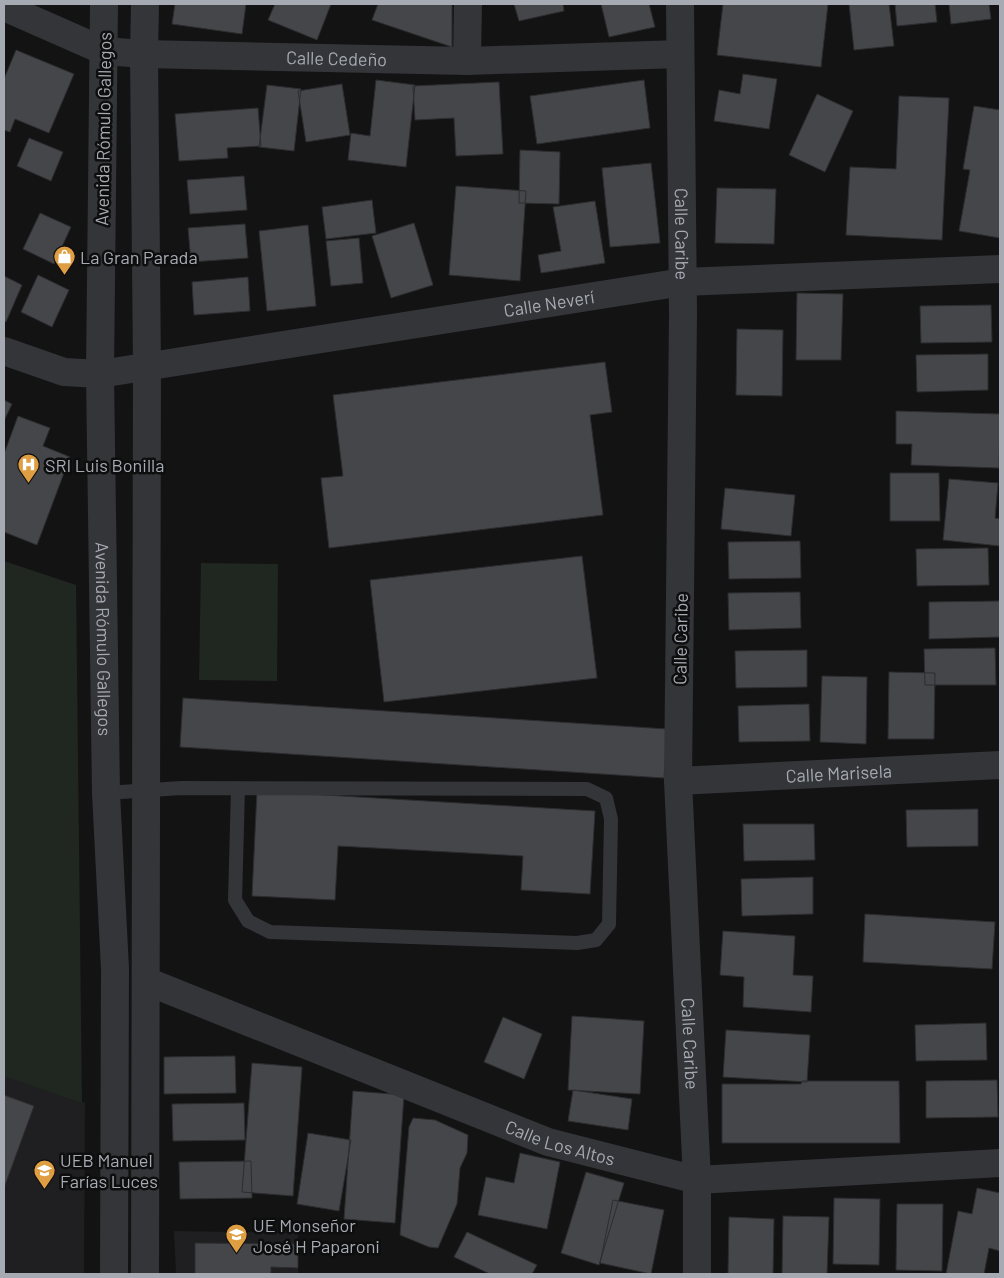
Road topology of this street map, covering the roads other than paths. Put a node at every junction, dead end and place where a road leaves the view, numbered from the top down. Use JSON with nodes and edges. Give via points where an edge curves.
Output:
{"nodes":[{"id":1,"x":104,"y":4,"type":"edge"},
{"id":2,"x":145,"y":4,"type":"edge"},
{"id":3,"x":468,"y":4,"type":"edge"},
{"id":4,"x":680,"y":4,"type":"edge"},
{"id":5,"x":4,"y":6,"type":"edge"},
{"id":6,"x":104,"y":51,"type":"junction"},
{"id":7,"x":144,"y":54,"type":"junction"},
{"id":8,"x":680,"y":54,"type":"junction"},
{"id":9,"x":467,"y":61,"type":"junction"},
{"id":10,"x":1000,"y":268,"type":"edge"},
{"id":11,"x":683,"y":282,"type":"junction"},
{"id":12,"x":4,"y":351,"type":"edge"},
{"id":13,"x":147,"y":367,"type":"junction"},
{"id":14,"x":100,"y":374,"type":"junction"},
{"id":15,"x":1000,"y":765,"type":"edge"},
{"id":16,"x":678,"y":781,"type":"junction"},
{"id":17,"x":238,"y":788,"type":"junction"},
{"id":18,"x":146,"y":790,"type":"junction"},
{"id":19,"x":106,"y":793,"type":"junction"},
{"id":20,"x":146,"y":981,"type":"junction"},
{"id":21,"x":1000,"y":1163,"type":"edge"},
{"id":22,"x":697,"y":1180,"type":"junction"},
{"id":23,"x":114,"y":1274,"type":"edge"},
{"id":24,"x":145,"y":1274,"type":"edge"},
{"id":25,"x":697,"y":1274,"type":"edge"}],
"edges":[{"from":1,"to":6,"type":"street","name":"Avenida Rómulo Gallegos"},
{"from":2,"to":7,"type":"street"},
{"from":3,"to":9,"type":"street"},
{"from":4,"to":8,"type":"street","name":"Calle Caribe"},
{"from":5,"to":6,"type":"street","name":"Calle Cedeño"},
{"from":6,"to":7,"type":"street","name":"Calle Cedeño"},
{"from":6,"to":14,"type":"street","name":"Avenida Rómulo Gallegos"},
{"from":7,"to":9,"type":"street","name":"Calle Cedeño"},
{"from":7,"to":13,"type":"street"},
{"from":8,"to":9,"type":"street","name":"Calle Cedeño"},
{"from":8,"to":11,"type":"street","name":"Calle Caribe"},
{"from":10,"to":11,"type":"street","name":"Calle Neverí"},
{"from":11,"to":13,"type":"street","name":"Calle Neverí"},
{"from":11,"to":16,"type":"street","name":"Calle Caribe"},
{"from":12,"to":14,"type":"street","name":"Calle Neverí","via":[[64,372]]},
{"from":13,"to":14,"type":"street","name":"Calle Neverí"},
{"from":13,"to":18,"type":"street"},
{"from":14,"to":19,"type":"street","name":"Avenida Rómulo Gallegos"},
{"from":15,"to":16,"type":"street","name":"Calle Marisela"},
{"from":16,"to":22,"type":"street","name":"Calle Caribe"},
{"from":17,"to":17,"type":"lane","via":[[587,789],[606,798],[611,819],[609,924],[596,940],[577,943],[270,932],[248,921],[235,900]]},
{"from":17,"to":18,"type":"lane"},
{"from":18,"to":19,"type":"lane"},
{"from":18,"to":20,"type":"street"},
{"from":19,"to":23,"type":"street","name":"Avenida Rómulo Gallegos","via":[[115,969]]},
{"from":20,"to":22,"type":"street","name":"Calle Los Altos","via":[[548,1142]]},
{"from":20,"to":24,"type":"street"},
{"from":21,"to":22,"type":"street","name":"Calle Los Altos"},
{"from":22,"to":25,"type":"street","name":"Calle Caribe"}]}
